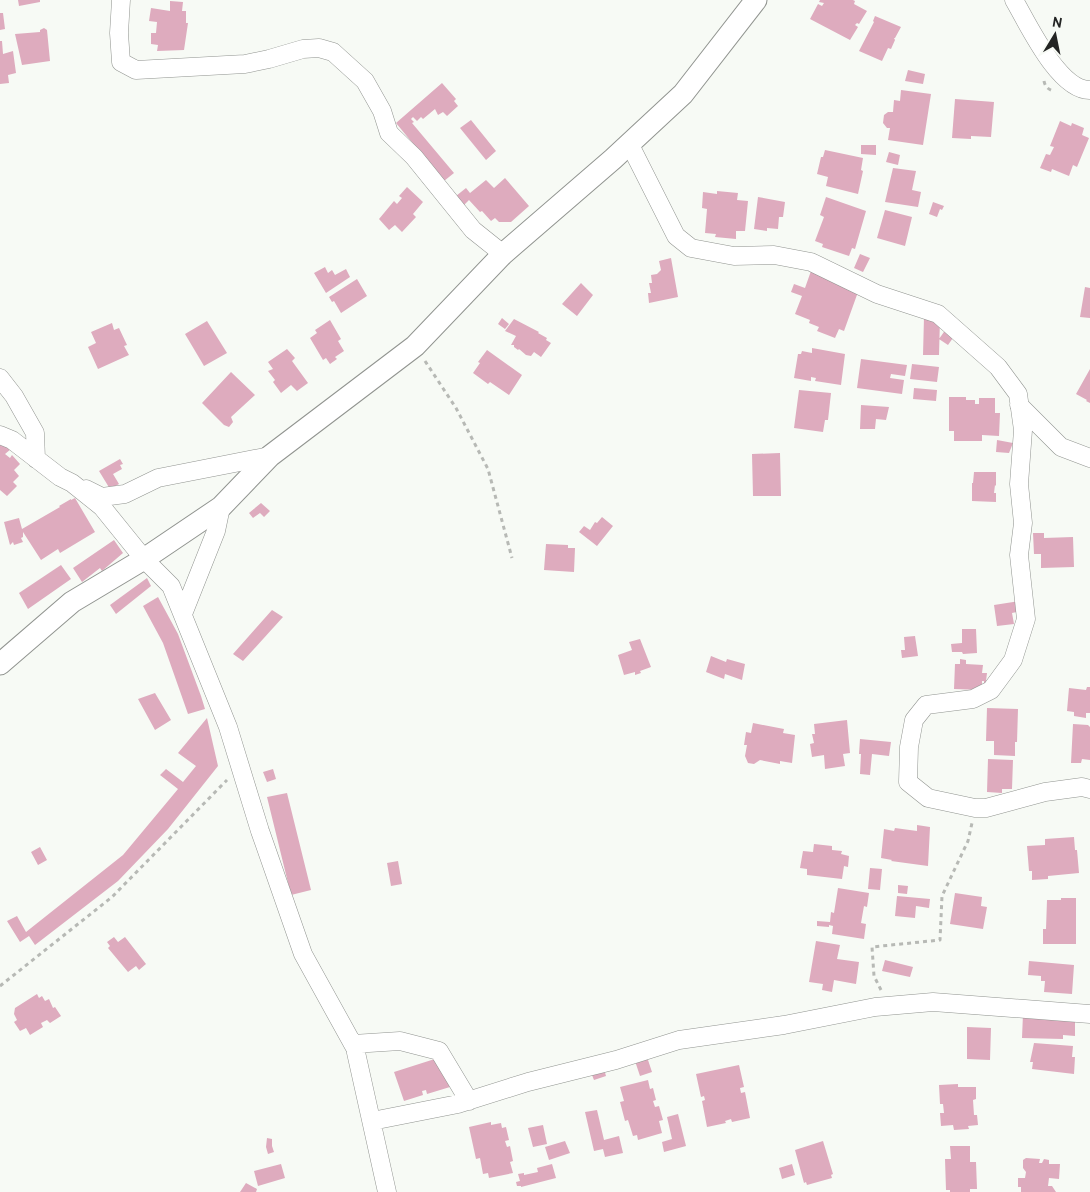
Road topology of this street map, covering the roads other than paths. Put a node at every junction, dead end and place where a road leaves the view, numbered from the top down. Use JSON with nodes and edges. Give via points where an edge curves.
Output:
{"nodes":[{"id":1,"x":121,"y":0,"type":"edge"},
{"id":2,"x":756,"y":0,"type":"edge"},
{"id":3,"x":1014,"y":0,"type":"edge"},
{"id":4,"x":1090,"y":90,"type":"edge"},
{"id":5,"x":629,"y":143,"type":"junction"},
{"id":6,"x":504,"y":254,"type":"junction"},
{"id":7,"x":0,"y":378,"type":"edge"},
{"id":8,"x":1019,"y":405,"type":"junction"},
{"id":9,"x":0,"y":435,"type":"edge"},
{"id":10,"x":270,"y":456,"type":"junction"},
{"id":11,"x":36,"y":458,"type":"junction"},
{"id":12,"x":1090,"y":458,"type":"edge"},
{"id":13,"x":72,"y":483,"type":"junction"},
{"id":14,"x":221,"y":507,"type":"junction"},
{"id":15,"x":144,"y":559,"type":"junction"},
{"id":16,"x":183,"y":614,"type":"junction"},
{"id":17,"x":0,"y":664,"type":"edge"},
{"id":18,"x":1090,"y":789,"type":"edge"},
{"id":19,"x":1090,"y":1014,"type":"edge"},
{"id":20,"x":353,"y":1044,"type":"junction"},
{"id":21,"x":469,"y":1101,"type":"junction"},
{"id":22,"x":372,"y":1121,"type":"junction"},
{"id":23,"x":387,"y":1192,"type":"edge"}],
"edges":[{"from":1,"to":6,"type":"street","via":[[118,33],[121,62],[136,70],[245,64],[302,49],[319,48],[333,52],[365,81],[382,111],[389,133],[414,157],[473,230]]},
{"from":2,"to":5,"type":"street","via":[[683,94]]},
{"from":3,"to":4,"type":"street","via":[[1052,65],[1083,90]]},
{"from":5,"to":6,"type":"street"},
{"from":5,"to":8,"type":"street","via":[[676,236],[691,248],[734,256],[774,255],[812,262],[877,294],[938,314],[998,367],[1018,394]]},
{"from":6,"to":10,"type":"street","via":[[415,346]]},
{"from":7,"to":11,"type":"street","via":[[35,433]]},
{"from":8,"to":12,"type":"street","via":[[1061,447]]},
{"from":8,"to":18,"type":"street","via":[[1023,430],[1019,484],[1023,523],[1019,556],[1026,619],[1013,660],[991,690],[973,700],[926,705],[914,720],[908,782],[928,798],[976,808],[1046,792],[1082,786]]},
{"from":9,"to":11,"type":"street"},
{"from":10,"to":13,"type":"street","via":[[158,478],[125,494],[102,496]]},
{"from":10,"to":14,"type":"street"},
{"from":11,"to":13,"type":"street"},
{"from":13,"to":15,"type":"street","via":[[102,507]]},
{"from":14,"to":15,"type":"street"},
{"from":14,"to":16,"type":"street","via":[[216,531]]},
{"from":15,"to":16,"type":"street","via":[[171,586]]},
{"from":15,"to":17,"type":"street","via":[[72,602]]},
{"from":16,"to":20,"type":"street","via":[[228,727],[303,954]]},
{"from":19,"to":21,"type":"street","via":[[933,1002],[875,1007],[784,1025],[679,1040]]},
{"from":20,"to":21,"type":"street","via":[[400,1041],[439,1051]]},
{"from":20,"to":22,"type":"street"},
{"from":21,"to":22,"type":"street"},
{"from":22,"to":23,"type":"street"}]}
